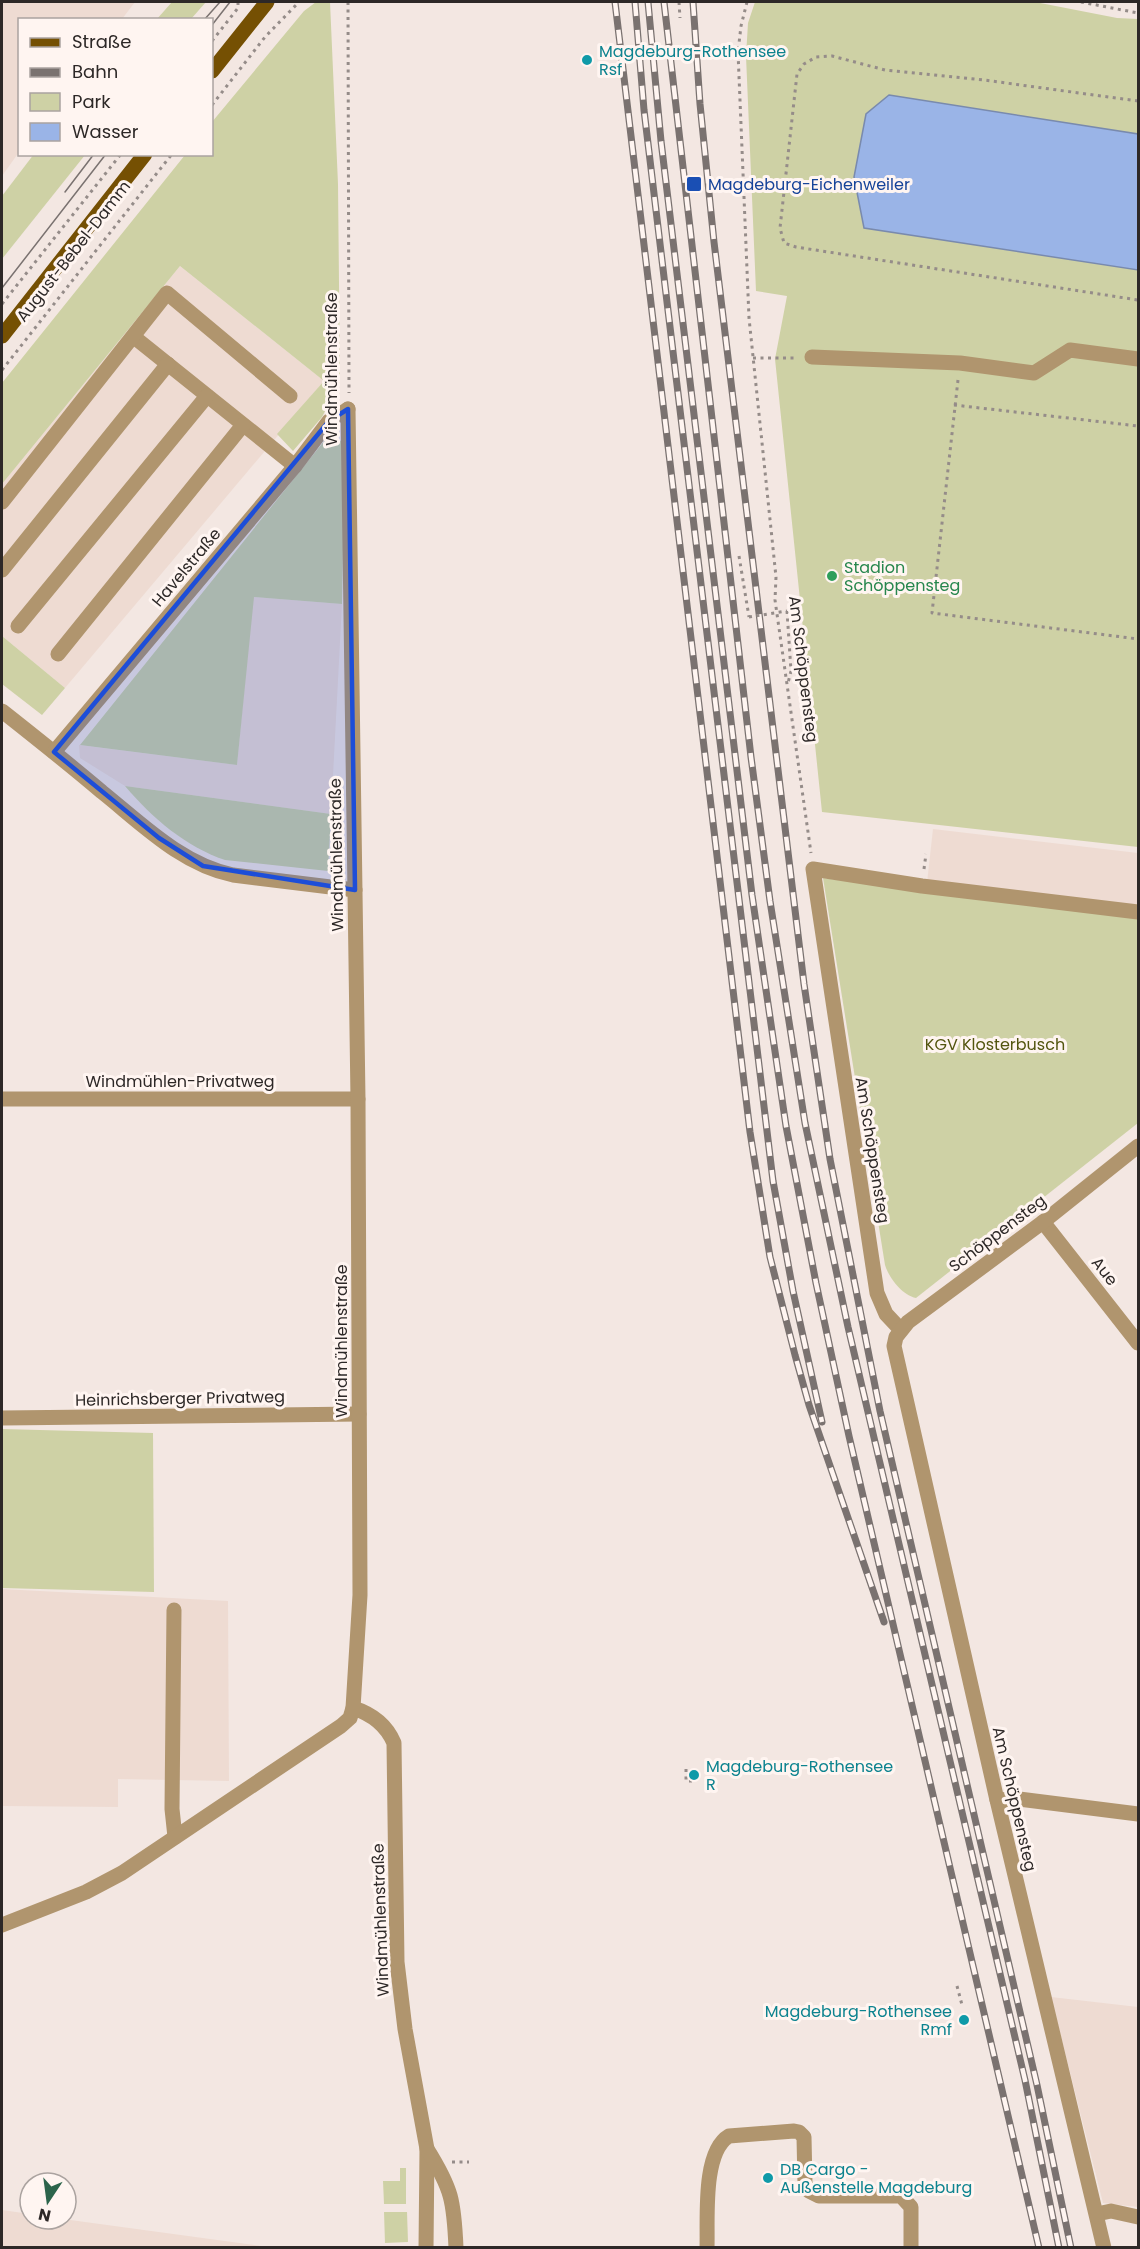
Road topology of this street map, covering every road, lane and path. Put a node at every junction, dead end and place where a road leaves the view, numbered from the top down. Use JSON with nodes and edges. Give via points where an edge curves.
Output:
{"nodes":[{"id":1,"x":238,"y":2,"type":"edge"},
{"id":2,"x":267,"y":2,"type":"edge"},
{"id":3,"x":298,"y":2,"type":"edge"},
{"id":4,"x":348,"y":2,"type":"edge"},
{"id":5,"x":679,"y":2,"type":"edge"},
{"id":6,"x":747,"y":2,"type":"edge"},
{"id":7,"x":1082,"y":2,"type":"edge"},
{"id":8,"x":1109,"y":2,"type":"edge"},
{"id":9,"x":1108,"y":7,"type":"junction"},
{"id":10,"x":1138,"y":13,"type":"edge"},
{"id":11,"x":680,"y":18,"type":"dead end"},
{"id":12,"x":213,"y":39,"type":"edge"},
{"id":13,"x":213,"y":70,"type":"edge"},
{"id":14,"x":1138,"y":101,"type":"edge"},
{"id":15,"x":213,"y":104,"type":"edge"},
{"id":16,"x":119,"y":156,"type":"edge"},
{"id":17,"x":143,"y":156,"type":"edge"},
{"id":18,"x":170,"y":156,"type":"edge"},
{"id":19,"x":1138,"y":300,"type":"edge"},
{"id":20,"x":2,"y":304,"type":"edge"},
{"id":21,"x":2,"y":336,"type":"edge"},
{"id":22,"x":134,"y":337,"type":"junction"},
{"id":23,"x":812,"y":357,"type":"joint"},
{"id":24,"x":753,"y":358,"type":"junction"},
{"id":25,"x":1138,"y":359,"type":"edge"},
{"id":26,"x":960,"y":363,"type":"junction"},
{"id":27,"x":168,"y":364,"type":"junction"},
{"id":28,"x":2,"y":370,"type":"edge"},
{"id":29,"x":207,"y":396,"type":"junction"},
{"id":30,"x":290,"y":396,"type":"dead end"},
{"id":31,"x":954,"y":405,"type":"junction"},
{"id":32,"x":348,"y":409,"type":"junction"},
{"id":33,"x":243,"y":424,"type":"junction"},
{"id":34,"x":1138,"y":426,"type":"edge"},
{"id":35,"x":295,"y":466,"type":"junction"},
{"id":36,"x":2,"y":502,"type":"edge"},
{"id":37,"x":739,"y":556,"type":"dead end"},
{"id":38,"x":2,"y":570,"type":"edge"},
{"id":39,"x":18,"y":626,"type":"dead end"},
{"id":40,"x":1138,"y":639,"type":"edge"},
{"id":41,"x":58,"y":654,"type":"dead end"},
{"id":42,"x":787,"y":687,"type":"junction"},
{"id":43,"x":2,"y":711,"type":"edge"},
{"id":44,"x":54,"y":752,"type":"junction"},
{"id":45,"x":813,"y":869,"type":"junction"},
{"id":46,"x":355,"y":890,"type":"junction"},
{"id":47,"x":1138,"y":912,"type":"edge"},
{"id":48,"x":2,"y":1099,"type":"edge"},
{"id":49,"x":358,"y":1099,"type":"junction"},
{"id":50,"x":1138,"y":1146,"type":"edge"},
{"id":51,"x":1043,"y":1222,"type":"junction"},
{"id":52,"x":901,"y":1330,"type":"junction"},
{"id":53,"x":1138,"y":1343,"type":"edge"},
{"id":54,"x":359,"y":1414,"type":"junction"},
{"id":55,"x":2,"y":1418,"type":"edge"},
{"id":56,"x":174,"y":1610,"type":"dead end"},
{"id":57,"x":353,"y":1708,"type":"junction"},
{"id":58,"x":686,"y":1769,"type":"dead end"},
{"id":59,"x":694,"y":1781,"type":"dead end"},
{"id":60,"x":997,"y":1800,"type":"junction"},
{"id":61,"x":1138,"y":1814,"type":"edge"},
{"id":62,"x":175,"y":1837,"type":"junction"},
{"id":63,"x":2,"y":1925,"type":"edge"},
{"id":64,"x":957,"y":1986,"type":"dead end"},
{"id":65,"x":962,"y":2005,"type":"dead end"},
{"id":66,"x":427,"y":2149,"type":"junction"},
{"id":67,"x":1097,"y":2214,"type":"junction"},
{"id":68,"x":1138,"y":2217,"type":"edge"},
{"id":69,"x":426,"y":2247,"type":"edge"},
{"id":70,"x":456,"y":2247,"type":"edge"},
{"id":71,"x":707,"y":2247,"type":"edge"},
{"id":72,"x":911,"y":2247,"type":"edge"},
{"id":73,"x":1104,"y":2247,"type":"edge"}],
"edges":[{"from":1,"to":12,"type":"path","via":[[238,8]]},
{"from":2,"to":13,"type":"main road"},
{"from":3,"to":15,"type":"path"},
{"from":4,"to":32,"type":"path","name":"Windmühlenstraße"},
{"from":5,"to":11,"type":"path"},
{"from":6,"to":24,"type":"path","name":"Am Schöppensteg","via":[[738,52]]},
{"from":7,"to":9,"type":"path"},
{"from":8,"to":9,"type":"path"},
{"from":9,"to":10,"type":"path"},
{"from":14,"to":19,"type":"path","via":[[885,70],[832,56],[816,57],[797,74],[780,228],[784,243],[796,247]]},
{"from":16,"to":20,"type":"path","name":"August-Bebel-Damm"},
{"from":17,"to":21,"type":"main road","name":"August-Bebel-Damm"},
{"from":18,"to":28,"type":"path","name":"August-Bebel-Damm"},
{"from":22,"to":27,"type":"street"},
{"from":22,"to":30,"type":"street","via":[[167,293]]},
{"from":22,"to":36,"type":"street"},
{"from":23,"to":24,"type":"path"},
{"from":23,"to":26,"type":"street"},
{"from":24,"to":42,"type":"path","name":"Am Schöppensteg"},
{"from":25,"to":26,"type":"street","via":[[1070,350],[1034,373]]},
{"from":26,"to":31,"type":"path"},
{"from":27,"to":29,"type":"street"},
{"from":27,"to":38,"type":"street"},
{"from":29,"to":33,"type":"street"},
{"from":29,"to":39,"type":"street"},
{"from":31,"to":34,"type":"path"},
{"from":31,"to":40,"type":"path","via":[[932,613]]},
{"from":32,"to":35,"type":"street","name":"Havelstraße","via":[[329,422]]},
{"from":32,"to":46,"type":"street","name":"Windmühlenstraße"},
{"from":33,"to":35,"type":"street"},
{"from":33,"to":41,"type":"street"},
{"from":35,"to":44,"type":"street","name":"Havelstraße"},
{"from":37,"to":42,"type":"path","bridge":true,"via":[[749,616],[787,611],[791,671]]},
{"from":42,"to":45,"type":"path","name":"Am Schöppensteg"},
{"from":43,"to":44,"type":"street"},
{"from":44,"to":46,"type":"street","via":[[159,838],[203,866],[233,875]]},
{"from":45,"to":47,"type":"street"},
{"from":45,"to":52,"type":"street","name":"Am Schöppensteg","via":[[877,1293],[886,1314]]},
{"from":46,"to":49,"type":"street","name":"Windmühlenstraße"},
{"from":48,"to":49,"type":"street","name":"Windmühlen-Privatweg"},
{"from":49,"to":54,"type":"street","name":"Windmühlenstraße"},
{"from":50,"to":51,"type":"street","name":"Schöppensteg"},
{"from":51,"to":52,"type":"street","name":"Schöppensteg"},
{"from":51,"to":53,"type":"street","name":"Aue"},
{"from":52,"to":60,"type":"street","name":"Am Schöppensteg","via":[[895,1340],[895,1358]]},
{"from":54,"to":55,"type":"street","name":"Heinrichsberger Privatweg"},
{"from":54,"to":57,"type":"street","name":"Windmühlenstraße","via":[[360,1594]]},
{"from":56,"to":62,"type":"street"},
{"from":57,"to":62,"type":"street","via":[[350,1718],[341,1726]]},
{"from":57,"to":66,"type":"street","name":"Windmühlenstraße","via":[[382,1724],[394,1743],[398,1972]]},
{"from":58,"to":59,"type":"path","via":[[686,1781]]},
{"from":60,"to":61,"type":"street","via":[[1019,1799]]},
{"from":60,"to":67,"type":"street","name":"Am Schöppensteg"},
{"from":62,"to":63,"type":"street","via":[[111,1880]]},
{"from":64,"to":65,"type":"path"},
{"from":66,"to":69,"type":"street","name":"Windmühlenstraße"},
{"from":66,"to":70,"type":"street","name":"Windmühlenstraße","via":[[451,2195]]},
{"from":67,"to":68,"type":"street","via":[[1110,2211]]},
{"from":67,"to":73,"type":"street","name":"Am Schöppensteg"},
{"from":71,"to":72,"type":"street","via":[[709,2182],[722,2142],[729,2136],[794,2131],[804,2138],[805,2181],[809,2191],[819,2196],[901,2196],[911,2207]]}]}
